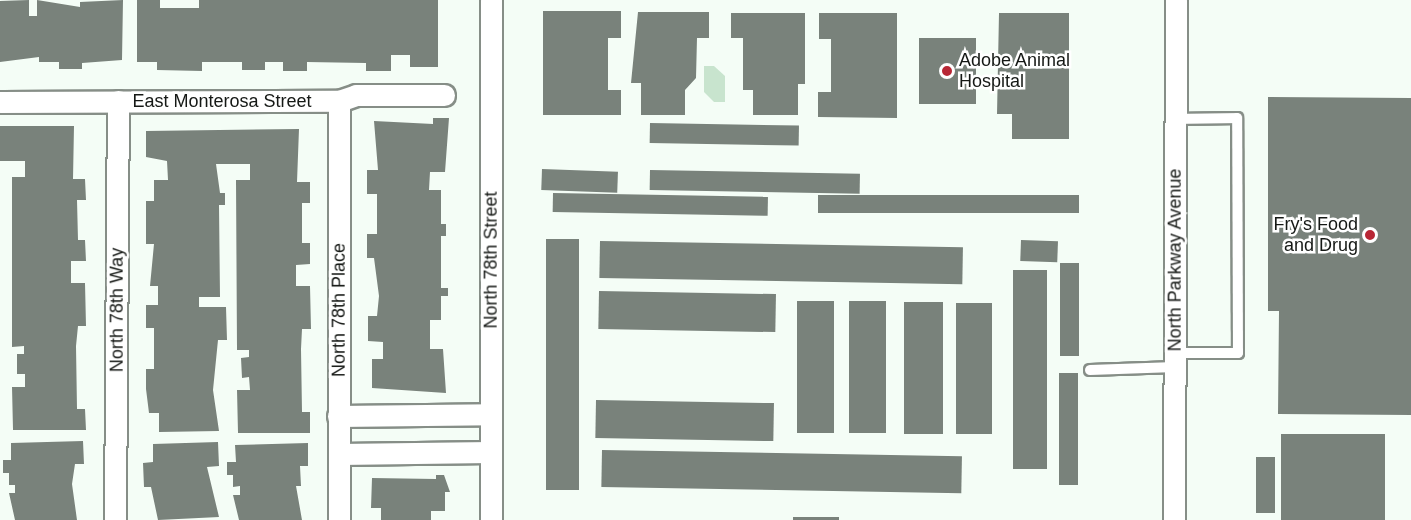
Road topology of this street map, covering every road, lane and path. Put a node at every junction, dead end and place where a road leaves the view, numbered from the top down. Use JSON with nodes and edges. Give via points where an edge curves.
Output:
{"nodes":[{"id":1,"x":491,"y":0,"type":"edge"},
{"id":2,"x":1176,"y":0,"type":"edge"},
{"id":3,"x":444,"y":95,"type":"dead end"},
{"id":4,"x":118,"y":101,"type":"junction"},
{"id":5,"x":339,"y":101,"type":"junction"},
{"id":6,"x":0,"y":102,"type":"edge"},
{"id":7,"x":1176,"y":119,"type":"junction"},
{"id":8,"x":1175,"y":360,"type":"junction"},
{"id":9,"x":1090,"y":370,"type":"dead end"},
{"id":10,"x":490,"y":414,"type":"junction"},
{"id":11,"x":338,"y":416,"type":"junction"},
{"id":12,"x":491,"y":452,"type":"junction"},
{"id":13,"x":339,"y":454,"type":"junction"},
{"id":14,"x":115,"y":520,"type":"edge"},
{"id":15,"x":339,"y":520,"type":"edge"},
{"id":16,"x":491,"y":520,"type":"edge"},
{"id":17,"x":1174,"y":520,"type":"edge"}],
"edges":[{"from":1,"to":10,"type":"street","name":"North 78th Street"},
{"from":2,"to":7,"type":"street","name":"North Parkway Avenue"},
{"from":3,"to":5,"type":"street","name":"East Monterosa Street","via":[[356,95]]},
{"from":4,"to":5,"type":"street","name":"East Monterosa Street"},
{"from":4,"to":6,"type":"street","name":"East Monterosa Street"},
{"from":4,"to":14,"type":"street","name":"North 78th Way"},
{"from":5,"to":11,"type":"street","name":"North 78th Place"},
{"from":7,"to":8,"type":"street","name":"North Parkway Avenue"},
{"from":7,"to":8,"type":"lane","via":[[1237,118],[1238,352]]},
{"from":8,"to":9,"type":"lane"},
{"from":8,"to":17,"type":"street","name":"North Parkway Avenue"},
{"from":10,"to":11,"type":"street"},
{"from":10,"to":12,"type":"street","name":"North 78th Street"},
{"from":11,"to":13,"type":"street","name":"North 78th Place"},
{"from":12,"to":13,"type":"street"},
{"from":12,"to":16,"type":"street","name":"North 78th Street"},
{"from":13,"to":15,"type":"street","name":"North 78th Place"}]}
